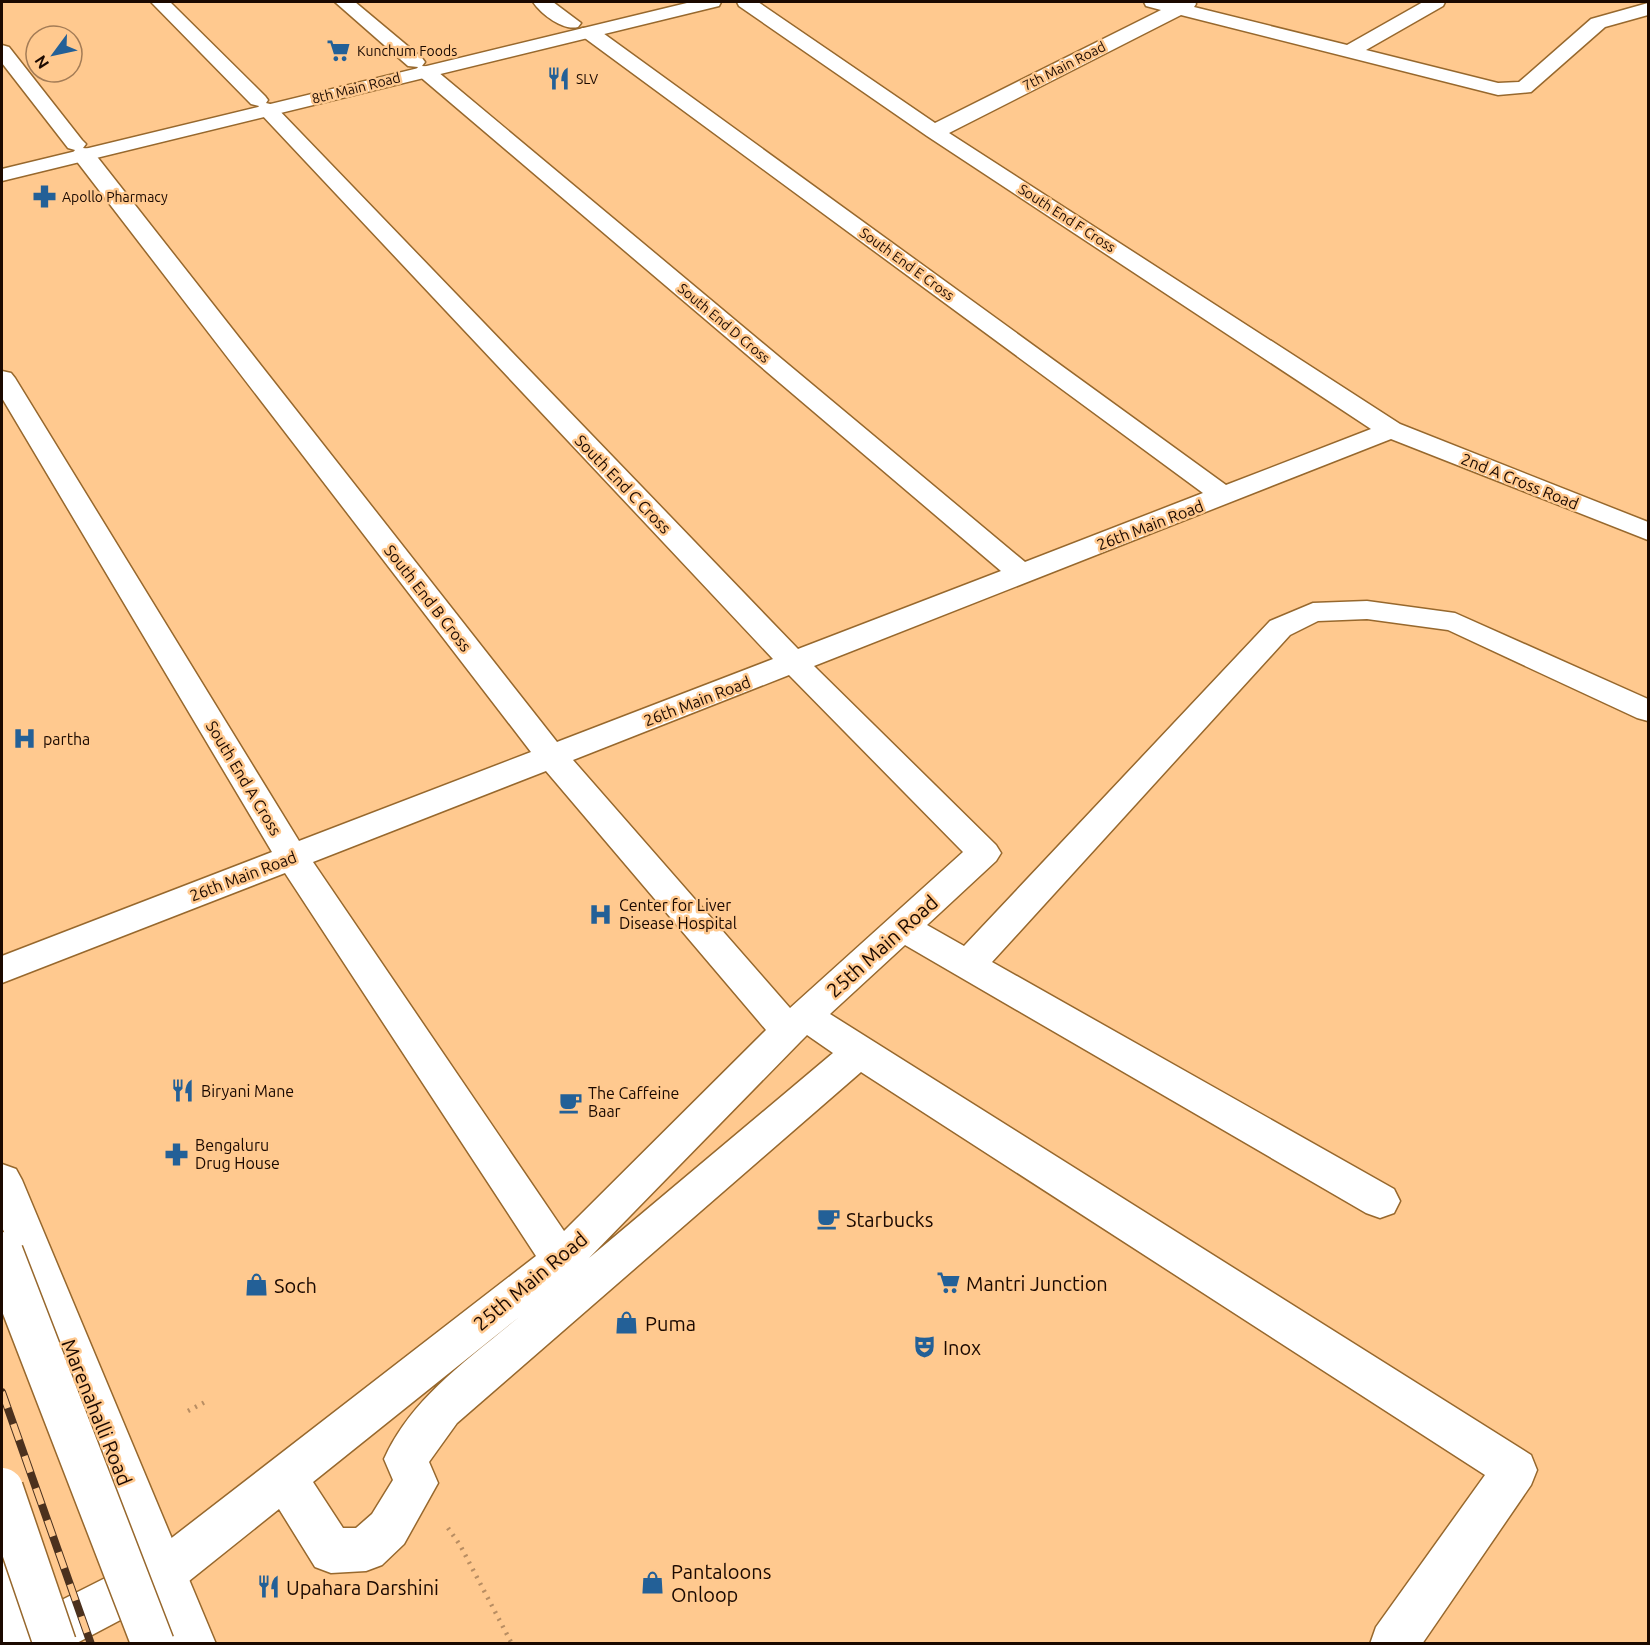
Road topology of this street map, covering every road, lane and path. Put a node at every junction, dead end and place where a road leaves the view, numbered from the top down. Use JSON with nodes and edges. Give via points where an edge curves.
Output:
{"nodes":[{"id":1,"x":160,"y":2,"type":"edge"},
{"id":2,"x":344,"y":2,"type":"edge"},
{"id":3,"x":542,"y":2,"type":"edge"},
{"id":4,"x":662,"y":2,"type":"edge"},
{"id":5,"x":712,"y":2,"type":"edge"},
{"id":6,"x":746,"y":2,"type":"edge"},
{"id":7,"x":1153,"y":2,"type":"edge"},
{"id":8,"x":1436,"y":2,"type":"edge"},
{"id":9,"x":1186,"y":5,"type":"edge"},
{"id":10,"x":1648,"y":9,"type":"edge"},
{"id":11,"x":580,"y":27,"type":"junction"},
{"id":12,"x":1352,"y":50,"type":"junction"},
{"id":13,"x":2,"y":51,"type":"edge"},
{"id":14,"x":420,"y":66,"type":"junction"},
{"id":15,"x":263,"y":105,"type":"junction"},
{"id":16,"x":934,"y":132,"type":"junction"},
{"id":17,"x":79,"y":149,"type":"junction"},
{"id":18,"x":2,"y":162,"type":"edge"},
{"id":19,"x":2,"y":175,"type":"edge"},
{"id":20,"x":2,"y":378,"type":"edge"},
{"id":21,"x":1391,"y":430,"type":"junction"},
{"id":22,"x":1224,"y":496,"type":"junction"},
{"id":23,"x":1648,"y":532,"type":"edge"},
{"id":24,"x":1023,"y":575,"type":"junction"},
{"id":25,"x":794,"y":663,"type":"junction"},
{"id":26,"x":1648,"y":711,"type":"edge"},
{"id":27,"x":552,"y":757,"type":"junction"},
{"id":28,"x":984,"y":853,"type":"joint"},
{"id":29,"x":292,"y":858,"type":"junction"},
{"id":30,"x":902,"y":927,"type":"junction"},
{"id":31,"x":968,"y":965,"type":"junction"},
{"id":32,"x":2,"y":970,"type":"edge"},
{"id":33,"x":797,"y":1023,"type":"junction"},
{"id":34,"x":859,"y":1052,"type":"junction"},
{"id":35,"x":2,"y":1180,"type":"edge"},
{"id":36,"x":1380,"y":1201,"type":"dead end"},
{"id":37,"x":2,"y":1253,"type":"edge"},
{"id":38,"x":561,"y":1260,"type":"junction"},
{"id":39,"x":207,"y":1401,"type":"dead end"},
{"id":40,"x":188,"y":1411,"type":"dead end"},
{"id":41,"x":285,"y":1478,"type":"junction"},
{"id":42,"x":416,"y":1483,"type":"junction"},
{"id":43,"x":2,"y":1489,"type":"edge"},
{"id":44,"x":163,"y":1573,"type":"junction"},
{"id":45,"x":2,"y":1576,"type":"edge"},
{"id":46,"x":25,"y":1644,"type":"edge"},
{"id":47,"x":55,"y":1644,"type":"edge"},
{"id":48,"x":153,"y":1644,"type":"edge"},
{"id":49,"x":193,"y":1644,"type":"edge"},
{"id":50,"x":512,"y":1644,"type":"edge"},
{"id":51,"x":1393,"y":1644,"type":"edge"}],
"edges":[{"from":1,"to":15,"type":"street","name":"South End C Cross"},
{"from":2,"to":14,"type":"street","name":"South End D Cross"},
{"from":3,"to":11,"type":"street","name":"South End E Cross"},
{"from":4,"to":11,"type":"street","name":"8th Main Road"},
{"from":5,"to":11,"type":"street","name":"8th Main Road"},
{"from":6,"to":16,"type":"street","name":"South End F Cross"},
{"from":7,"to":9,"type":"street"},
{"from":8,"to":12,"type":"street"},
{"from":9,"to":12,"type":"street"},
{"from":9,"to":16,"type":"street","name":"7th Main Road"},
{"from":10,"to":12,"type":"street","via":[[1598,23],[1524,88],[1498,89]]},
{"from":11,"to":14,"type":"street","name":"8th Main Road"},
{"from":11,"to":22,"type":"street","name":"South End E Cross"},
{"from":13,"to":17,"type":"street","name":"South End B Cross"},
{"from":14,"to":15,"type":"street","name":"8th Main Road"},
{"from":14,"to":24,"type":"street","name":"South End D Cross"},
{"from":15,"to":17,"type":"street","name":"8th Main Road"},
{"from":15,"to":25,"type":"street","name":"South End C Cross"},
{"from":16,"to":21,"type":"street","name":"South End F Cross"},
{"from":17,"to":18,"type":"street","name":"8th Main Road"},
{"from":17,"to":19,"type":"street","name":"8th Main Road"},
{"from":17,"to":27,"type":"street","name":"South End B Cross"},
{"from":20,"to":29,"type":"street","name":"South End A Cross"},
{"from":21,"to":22,"type":"street","name":"26th Main Road"},
{"from":21,"to":23,"type":"street","name":"2nd A Cross Road"},
{"from":22,"to":24,"type":"street","name":"26th Main Road"},
{"from":24,"to":25,"type":"street","name":"26th Main Road"},
{"from":25,"to":27,"type":"street","name":"26th Main Road"},
{"from":25,"to":28,"type":"street","name":"South End C Cross"},
{"from":26,"to":31,"type":"street","via":[[1455,622],[1367,610],[1312,612],[1280,628]]},
{"from":27,"to":29,"type":"street","name":"26th Main Road"},
{"from":27,"to":33,"type":"street","name":"South End B Cross"},
{"from":28,"to":30,"type":"street","name":"25th Main Road"},
{"from":29,"to":32,"type":"street","name":"26th Main Road"},
{"from":29,"to":38,"type":"street","name":"South End A Cross"},
{"from":30,"to":31,"type":"street"},
{"from":30,"to":33,"type":"street","name":"25th Main Road"},
{"from":31,"to":36,"type":"street"},
{"from":33,"to":34,"type":"street","name":"South End B Cross"},
{"from":33,"to":38,"type":"street","name":"25th Main Road"},
{"from":34,"to":42,"type":"street","via":[[442,1409],[406,1459]]},
{"from":34,"to":51,"type":"street","name":"South End B Cross","via":[[1515,1470]]},
{"from":35,"to":44,"type":"street","name":"Marenahalli Road"},
{"from":37,"to":48,"type":"street","bridge":true},
{"from":38,"to":41,"type":"street","name":"25th Main Road"},
{"from":39,"to":40,"type":"path"},
{"from":41,"to":42,"type":"street","via":[[331,1551],[366,1549],[388,1529]]},
{"from":41,"to":44,"type":"street","name":"25th Main Road"},
{"from":42,"to":50,"type":"path","via":[[460,1545]]},
{"from":43,"to":47,"type":"street","bridge":true},
{"from":44,"to":46,"type":"street","name":"25th Main Road"},
{"from":44,"to":49,"type":"street","name":"Marenahalli Road"},
{"from":45,"to":46,"type":"street"}]}
